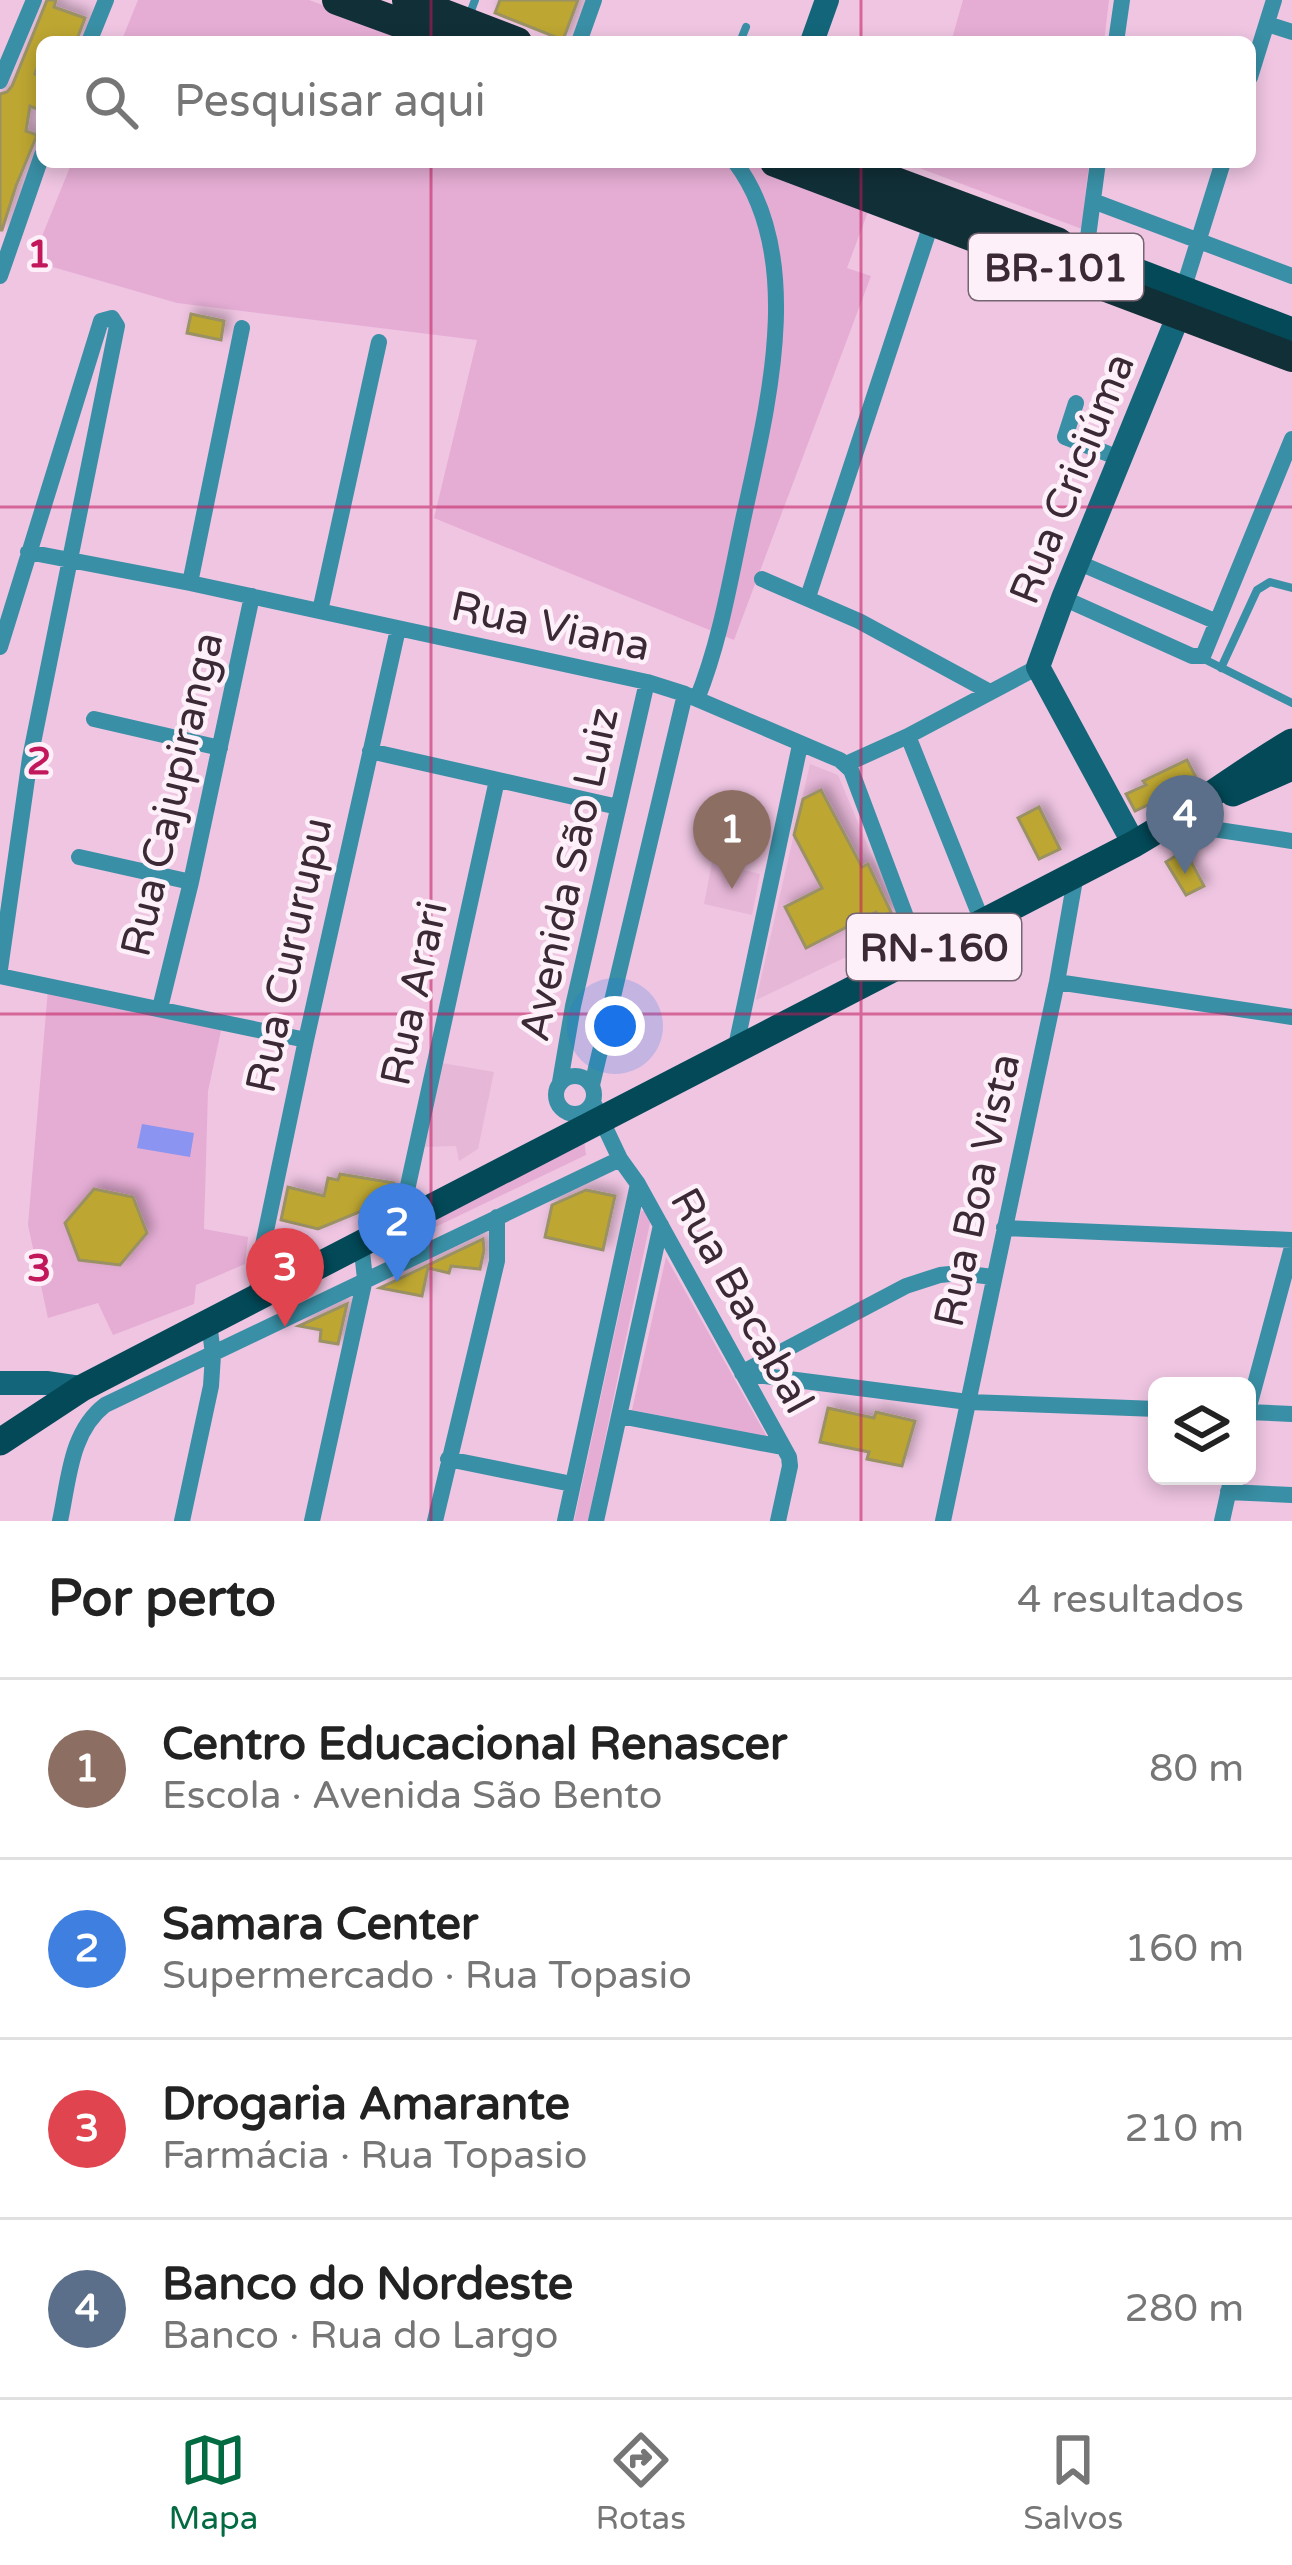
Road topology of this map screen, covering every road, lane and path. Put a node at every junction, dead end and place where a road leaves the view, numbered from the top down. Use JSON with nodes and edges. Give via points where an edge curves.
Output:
{"nodes":[{"id":1,"x":34,"y":0,"type":"edge"},
{"id":2,"x":106,"y":0,"type":"edge"},
{"id":3,"x":337,"y":0,"type":"edge"},
{"id":4,"x":407,"y":0,"type":"edge"},
{"id":5,"x":594,"y":0,"type":"edge"},
{"id":6,"x":827,"y":0,"type":"edge"},
{"id":7,"x":1122,"y":0,"type":"edge"},
{"id":8,"x":1274,"y":0,"type":"edge"},
{"id":9,"x":464,"y":22,"type":"edge"},
{"id":10,"x":1267,"y":24,"type":"junction"},
{"id":11,"x":746,"y":28,"type":"dead end"},
{"id":12,"x":1292,"y":32,"type":"edge"},
{"id":13,"x":91,"y":36,"type":"edge"},
{"id":14,"x":501,"y":36,"type":"edge"},
{"id":15,"x":581,"y":36,"type":"edge"},
{"id":16,"x":743,"y":36,"type":"edge"},
{"id":17,"x":814,"y":36,"type":"edge"},
{"id":18,"x":1117,"y":36,"type":"edge"},
{"id":19,"x":1256,"y":58,"type":"edge"},
{"id":20,"x":0,"y":81,"type":"edge"},
{"id":21,"x":37,"y":168,"type":"edge"},
{"id":22,"x":739,"y":168,"type":"edge"},
{"id":23,"x":792,"y":168,"type":"edge"},
{"id":24,"x":857,"y":168,"type":"edge"},
{"id":25,"x":1097,"y":168,"type":"edge"},
{"id":26,"x":1221,"y":168,"type":"edge"},
{"id":27,"x":1093,"y":201,"type":"junction"},
{"id":28,"x":932,"y":221,"type":"junction"},
{"id":29,"x":1198,"y":239,"type":"junction"},
{"id":30,"x":1064,"y":253,"type":"junction"},
{"id":31,"x":0,"y":276,"type":"edge"},
{"id":32,"x":1292,"y":276,"type":"edge"},
{"id":33,"x":1180,"y":305,"type":"junction"},
{"id":34,"x":242,"y":328,"type":"dead end"},
{"id":35,"x":1292,"y":331,"type":"edge"},
{"id":36,"x":379,"y":342,"type":"dead end"},
{"id":37,"x":1292,"y":342,"type":"edge"},
{"id":38,"x":1292,"y":360,"type":"edge"},
{"id":39,"x":1076,"y":403,"type":"dead end"},
{"id":40,"x":1292,"y":439,"type":"edge"},
{"id":41,"x":1119,"y":458,"type":"junction"},
{"id":42,"x":28,"y":552,"type":"junction"},
{"id":43,"x":69,"y":559,"type":"junction"},
{"id":44,"x":1077,"y":562,"type":"junction"},
{"id":45,"x":762,"y":579,"type":"dead end"},
{"id":46,"x":190,"y":583,"type":"junction"},
{"id":47,"x":1292,"y":589,"type":"edge"},
{"id":48,"x":252,"y":596,"type":"junction"},
{"id":49,"x":808,"y":597,"type":"junction"},
{"id":50,"x":1063,"y":598,"type":"junction"},
{"id":51,"x":320,"y":611,"type":"junction"},
{"id":52,"x":1217,"y":622,"type":"junction"},
{"id":53,"x":398,"y":629,"type":"junction"},
{"id":54,"x":0,"y":646,"type":"edge"},
{"id":55,"x":1200,"y":658,"type":"junction"},
{"id":56,"x":1038,"y":667,"type":"junction"},
{"id":57,"x":1221,"y":668,"type":"junction"},
{"id":58,"x":647,"y":682,"type":"junction"},
{"id":59,"x":990,"y":692,"type":"junction"},
{"id":60,"x":691,"y":696,"type":"junction"},
{"id":61,"x":1292,"y":703,"type":"edge"},
{"id":62,"x":94,"y":719,"type":"dead end"},
{"id":63,"x":908,"y":736,"type":"junction"},
{"id":64,"x":1292,"y":742,"type":"edge"},
{"id":65,"x":800,"y":745,"type":"junction"},
{"id":66,"x":220,"y":748,"type":"junction"},
{"id":67,"x":370,"y":751,"type":"junction"},
{"id":68,"x":846,"y":764,"type":"junction"},
{"id":69,"x":1292,"y":767,"type":"edge"},
{"id":70,"x":496,"y":780,"type":"junction"},
{"id":71,"x":618,"y":806,"type":"junction"},
{"id":72,"x":1181,"y":816,"type":"junction"},
{"id":73,"x":1292,"y":841,"type":"edge"},
{"id":74,"x":1134,"y":844,"type":"junction"},
{"id":75,"x":80,"y":857,"type":"dead end"},
{"id":76,"x":1076,"y":874,"type":"junction"},
{"id":77,"x":191,"y":883,"type":"junction"},
{"id":78,"x":982,"y":921,"type":"junction"},
{"id":79,"x":920,"y":954,"type":"junction"},
{"id":80,"x":0,"y":972,"type":"edge"},
{"id":81,"x":1057,"y":982,"type":"junction"},
{"id":82,"x":160,"y":1008,"type":"junction"},
{"id":83,"x":1292,"y":1017,"type":"edge"},
{"id":84,"x":306,"y":1040,"type":"junction"},
{"id":85,"x":735,"y":1052,"type":"junction"},
{"id":86,"x":560,"y":1082,"type":"junction"},
{"id":87,"x":595,"y":1102,"type":"junction"},
{"id":88,"x":560,"y":1108,"type":"junction"},
{"id":89,"x":559,"y":1141,"type":"junction"},
{"id":90,"x":620,"y":1159,"type":"junction"},
{"id":91,"x":638,"y":1184,"type":"junction"},
{"id":92,"x":497,"y":1217,"type":"junction"},
{"id":93,"x":400,"y":1222,"type":"junction"},
{"id":94,"x":661,"y":1225,"type":"junction"},
{"id":95,"x":1004,"y":1228,"type":"junction"},
{"id":96,"x":361,"y":1242,"type":"junction"},
{"id":97,"x":1292,"y":1243,"type":"edge"},
{"id":98,"x":993,"y":1276,"type":"junction"},
{"id":99,"x":365,"y":1279,"type":"junction"},
{"id":100,"x":256,"y":1298,"type":"junction"},
{"id":101,"x":209,"y":1322,"type":"junction"},
{"id":102,"x":213,"y":1355,"type":"junction"},
{"id":103,"x":742,"y":1373,"type":"junction"},
{"id":104,"x":1256,"y":1379,"type":"edge"},
{"id":105,"x":0,"y":1383,"type":"edge"},
{"id":106,"x":82,"y":1388,"type":"junction"},
{"id":107,"x":968,"y":1402,"type":"junction"},
{"id":108,"x":1148,"y":1409,"type":"edge"},
{"id":109,"x":1256,"y":1413,"type":"edge"},
{"id":110,"x":1292,"y":1414,"type":"edge"},
{"id":111,"x":620,"y":1416,"type":"junction"},
{"id":112,"x":0,"y":1442,"type":"edge"},
{"id":113,"x":782,"y":1447,"type":"junction"},
{"id":114,"x":448,"y":1460,"type":"junction"},
{"id":115,"x":572,"y":1484,"type":"junction"},
{"id":116,"x":1230,"y":1485,"type":"edge"},
{"id":117,"x":1236,"y":1485,"type":"edge"},
{"id":118,"x":1292,"y":1495,"type":"edge"},
{"id":119,"x":60,"y":1521,"type":"edge"},
{"id":120,"x":182,"y":1521,"type":"edge"},
{"id":121,"x":312,"y":1521,"type":"edge"},
{"id":122,"x":435,"y":1521,"type":"edge"},
{"id":123,"x":565,"y":1521,"type":"edge"},
{"id":124,"x":596,"y":1521,"type":"edge"},
{"id":125,"x":778,"y":1521,"type":"edge"},
{"id":126,"x":943,"y":1521,"type":"edge"},
{"id":127,"x":1222,"y":1521,"type":"edge"}],
"edges":[{"from":1,"to":20,"type":"street"},
{"from":2,"to":13,"type":"street"},
{"from":3,"to":9,"type":"highway"},
{"from":4,"to":9,"type":"highway"},
{"from":5,"to":15,"type":"street"},
{"from":6,"to":17,"type":"street"},
{"from":7,"to":18,"type":"street"},
{"from":8,"to":10,"type":"street"},
{"from":9,"to":14,"type":"highway"},
{"from":10,"to":12,"type":"street"},
{"from":10,"to":19,"type":"street"},
{"from":11,"to":16,"type":"lane"},
{"from":21,"to":31,"type":"street"},
{"from":22,"to":60,"type":"street","name":"Avenida São Luiz","via":[[771,243],[774,344],[713,660]]},
{"from":23,"to":28,"type":"highway","number":"BR-101"},
{"from":24,"to":30,"type":"highway","number":"BR-101"},
{"from":25,"to":27,"type":"street"},
{"from":26,"to":29,"type":"street"},
{"from":27,"to":29,"type":"street"},
{"from":27,"to":30,"type":"street"},
{"from":28,"to":30,"type":"highway","number":"BR-101"},
{"from":28,"to":49,"type":"street"},
{"from":29,"to":32,"type":"street"},
{"from":29,"to":33,"type":"street"},
{"from":30,"to":33,"type":"highway","number":"BR-101"},
{"from":33,"to":35,"type":"main road","number":"BR-101"},
{"from":33,"to":37,"type":"highway","number":"BR-101"},
{"from":33,"to":38,"type":"highway","number":"BR-101"},
{"from":33,"to":41,"type":"street","name":"Rua Criciúma"},
{"from":34,"to":46,"type":"street"},
{"from":36,"to":51,"type":"street"},
{"from":39,"to":41,"type":"street","via":[[1066,438]]},
{"from":40,"to":52,"type":"street"},
{"from":41,"to":44,"type":"street","name":"Rua Criciúma"},
{"from":42,"to":43,"type":"street","name":"Rua Viana"},
{"from":42,"to":43,"type":"street","via":[[101,321],[109,317],[117,326]]},
{"from":42,"to":54,"type":"street"},
{"from":43,"to":46,"type":"street","name":"Rua Viana"},
{"from":43,"to":80,"type":"street"},
{"from":44,"to":50,"type":"street","name":"Rua Criciúma"},
{"from":44,"to":52,"type":"street"},
{"from":45,"to":49,"type":"street"},
{"from":46,"to":48,"type":"street","name":"Rua Viana"},
{"from":47,"to":57,"type":"lane","via":[[1270,582],[1257,590]]},
{"from":48,"to":51,"type":"street","name":"Rua Viana"},
{"from":48,"to":66,"type":"street","name":"Rua Cajupiranga"},
{"from":49,"to":59,"type":"street"},
{"from":50,"to":55,"type":"street"},
{"from":50,"to":56,"type":"street","name":"Rua Criciúma"},
{"from":51,"to":53,"type":"street","name":"Rua Viana"},
{"from":52,"to":55,"type":"street"},
{"from":53,"to":58,"type":"street","name":"Rua Viana"},
{"from":53,"to":67,"type":"street","name":"Rua Cururupu"},
{"from":55,"to":57,"type":"lane"},
{"from":56,"to":59,"type":"street"},
{"from":56,"to":74,"type":"street"},
{"from":57,"to":61,"type":"lane"},
{"from":58,"to":60,"type":"street","name":"Rua Viana"},
{"from":58,"to":71,"type":"street","name":"Avenida São Luiz"},
{"from":59,"to":63,"type":"street"},
{"from":60,"to":65,"type":"street","name":"Rua Viana"},
{"from":60,"to":87,"type":"street","name":"Avenida São Luiz"},
{"from":62,"to":66,"type":"street"},
{"from":63,"to":68,"type":"street"},
{"from":63,"to":78,"type":"street"},
{"from":64,"to":72,"type":"main road","number":"RN-160"},
{"from":65,"to":68,"type":"street","name":"Rua Viana"},
{"from":65,"to":85,"type":"street"},
{"from":66,"to":77,"type":"street","name":"Rua Cajupiranga"},
{"from":67,"to":70,"type":"street"},
{"from":67,"to":84,"type":"street","name":"Rua Cururupu"},
{"from":68,"to":79,"type":"street"},
{"from":69,"to":72,"type":"main road","number":"RN-160"},
{"from":70,"to":71,"type":"street"},
{"from":70,"to":93,"type":"street","name":"Rua Arari"},
{"from":71,"to":86,"type":"street","name":"Avenida São Luiz"},
{"from":72,"to":73,"type":"street"},
{"from":72,"to":74,"type":"main road","number":"RN-160"},
{"from":74,"to":76,"type":"main road","number":"RN-160"},
{"from":75,"to":77,"type":"street"},
{"from":76,"to":78,"type":"main road","number":"RN-160"},
{"from":76,"to":81,"type":"street","name":"Rua Boa Vista"},
{"from":77,"to":82,"type":"street","name":"Rua Cajupiranga"},
{"from":78,"to":79,"type":"main road","number":"RN-160"},
{"from":79,"to":85,"type":"main road","number":"RN-160"},
{"from":80,"to":82,"type":"street"},
{"from":81,"to":83,"type":"street"},
{"from":81,"to":95,"type":"street","name":"Rua Boa Vista"},
{"from":82,"to":84,"type":"street"},
{"from":84,"to":100,"type":"street","name":"Rua Cururupu"},
{"from":85,"to":87,"type":"main road","number":"RN-160"},
{"from":86,"to":87,"type":"street","via":[[577,1076]]},
{"from":86,"to":88,"type":"street"},
{"from":87,"to":88,"type":"street","via":[[582,1113]]},
{"from":87,"to":89,"type":"main road","number":"RN-160"},
{"from":87,"to":90,"type":"street","name":"Rua Bacabal"},
{"from":88,"to":89,"type":"street"},
{"from":89,"to":93,"type":"main road","number":"RN-160"},
{"from":90,"to":91,"type":"street","name":"Rua Bacabal"},
{"from":90,"to":92,"type":"street"},
{"from":91,"to":94,"type":"street","name":"Rua Bacabal"},
{"from":91,"to":115,"type":"street"},
{"from":92,"to":99,"type":"street"},
{"from":92,"to":114,"type":"street","via":[[497,1261]]},
{"from":93,"to":96,"type":"main road","number":"RN-160"},
{"from":94,"to":103,"type":"street","name":"Rua Bacabal"},
{"from":94,"to":111,"type":"street"},
{"from":95,"to":97,"type":"street"},
{"from":95,"to":98,"type":"street","name":"Rua Boa Vista"},
{"from":96,"to":99,"type":"street"},
{"from":96,"to":100,"type":"main road","number":"RN-160"},
{"from":97,"to":104,"type":"street"},
{"from":98,"to":103,"type":"street","via":[[940,1275],[906,1286]]},
{"from":98,"to":107,"type":"street","name":"Rua Boa Vista"},
{"from":99,"to":102,"type":"street"},
{"from":99,"to":121,"type":"street"},
{"from":100,"to":101,"type":"main road","number":"RN-160"},
{"from":101,"to":102,"type":"street"},
{"from":101,"to":106,"type":"main road","number":"RN-160"},
{"from":102,"to":119,"type":"street","via":[[87,1420]]},
{"from":102,"to":120,"type":"street"},
{"from":103,"to":107,"type":"street"},
{"from":103,"to":113,"type":"street","name":"Rua Bacabal"},
{"from":105,"to":106,"type":"street"},
{"from":106,"to":112,"type":"main road","number":"RN-160"},
{"from":107,"to":108,"type":"street"},
{"from":107,"to":126,"type":"street","name":"Rua Boa Vista"},
{"from":109,"to":110,"type":"street"},
{"from":111,"to":113,"type":"street"},
{"from":111,"to":124,"type":"street"},
{"from":113,"to":125,"type":"street","name":"Rua Bacabal","via":[[790,1466]]},
{"from":114,"to":115,"type":"street"},
{"from":114,"to":122,"type":"street"},
{"from":115,"to":123,"type":"street"},
{"from":116,"to":127,"type":"street"},
{"from":117,"to":118,"type":"street"}]}
